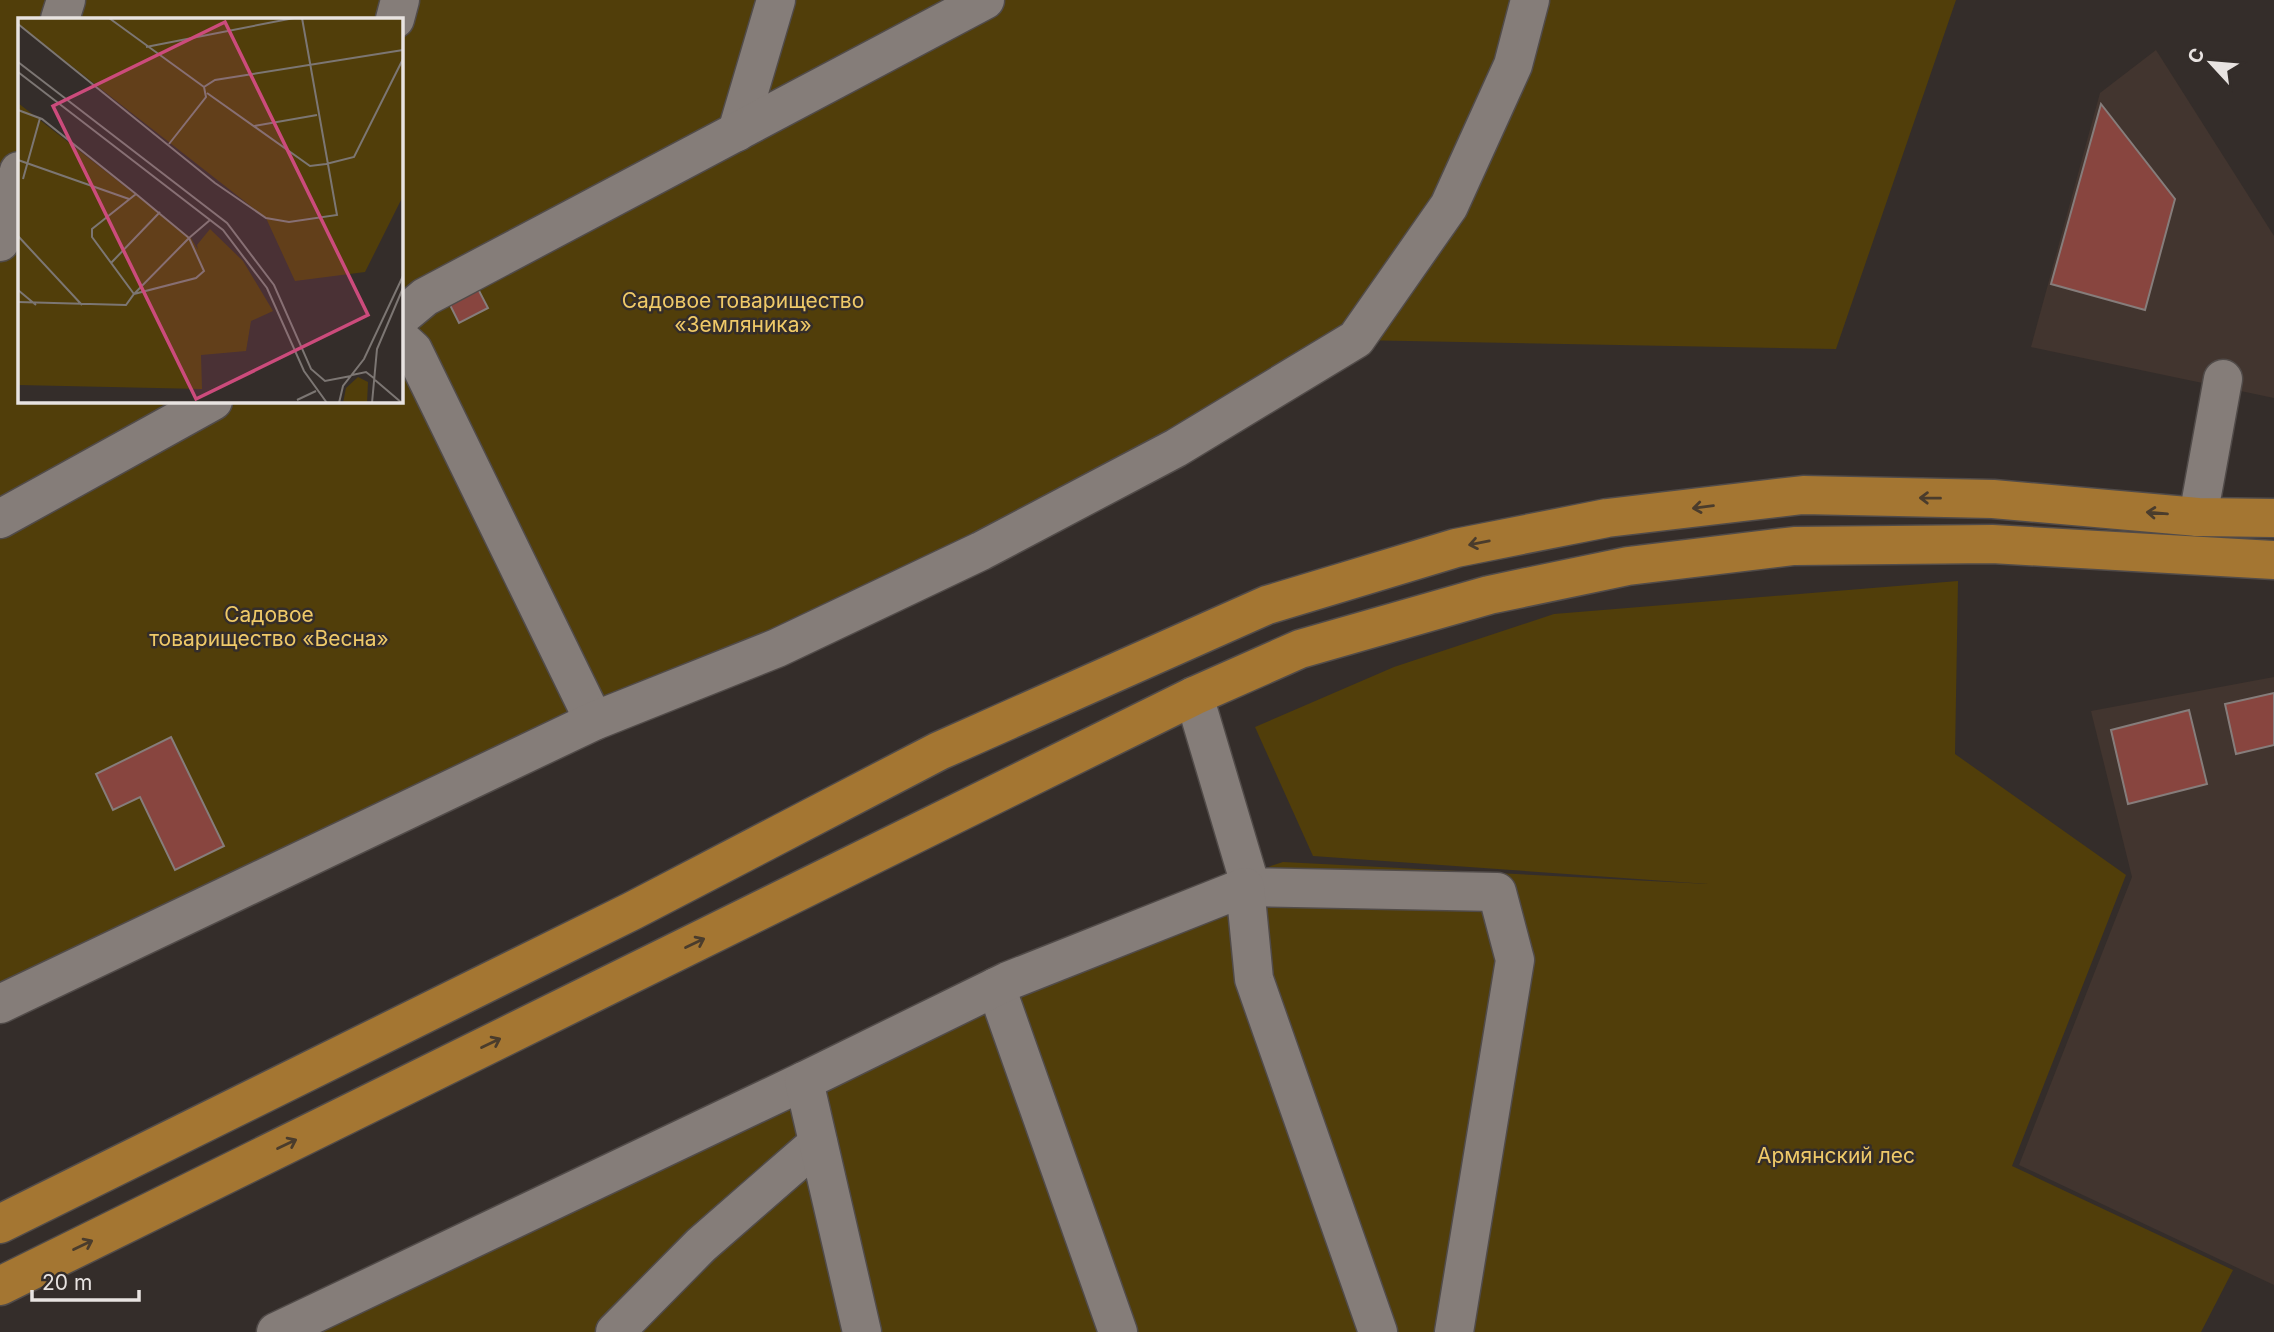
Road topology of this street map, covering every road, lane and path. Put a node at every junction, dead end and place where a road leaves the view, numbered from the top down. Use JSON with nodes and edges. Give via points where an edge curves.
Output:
{"nodes":[{"id":1,"x":66,"y":0,"type":"edge"},
{"id":2,"x":400,"y":0,"type":"edge"},
{"id":3,"x":776,"y":0,"type":"edge"},
{"id":4,"x":985,"y":0,"type":"edge"},
{"id":5,"x":1530,"y":0,"type":"edge"},
{"id":6,"x":60,"y":18,"type":"edge"},
{"id":7,"x":395,"y":18,"type":"edge"},
{"id":8,"x":737,"y":132,"type":"junction"},
{"id":9,"x":18,"y":175,"type":"edge"},
{"id":10,"x":0,"y":242,"type":"edge"},
{"id":11,"x":402,"y":316,"type":"edge"},
{"id":12,"x":402,"y":340,"type":"edge"},
{"id":13,"x":2223,"y":379,"type":"dead end"},
{"id":14,"x":211,"y":402,"type":"edge"},
{"id":15,"x":2198,"y":517,"type":"junction"},
{"id":16,"x":2274,"y":518,"type":"edge"},
{"id":17,"x":0,"y":519,"type":"edge"},
{"id":18,"x":2274,"y":560,"type":"edge"},
{"id":19,"x":1194,"y":696,"type":"junction"},
{"id":20,"x":594,"y":721,"type":"junction"},
{"id":21,"x":1245,"y":887,"type":"junction"},
{"id":22,"x":996,"y":987,"type":"junction"},
{"id":23,"x":0,"y":1004,"type":"edge"},
{"id":24,"x":804,"y":1081,"type":"junction"},
{"id":25,"x":818,"y":1143,"type":"junction"},
{"id":26,"x":0,"y":1224,"type":"edge"},
{"id":27,"x":0,"y":1286,"type":"edge"},
{"id":28,"x":276,"y":1332,"type":"edge"},
{"id":29,"x":615,"y":1332,"type":"edge"},
{"id":30,"x":862,"y":1332,"type":"edge"},
{"id":31,"x":1118,"y":1332,"type":"edge"},
{"id":32,"x":1378,"y":1332,"type":"edge"},
{"id":33,"x":1454,"y":1332,"type":"edge"}],
"edges":[{"from":1,"to":6,"type":"lane"},
{"from":2,"to":7,"type":"lane"},
{"from":3,"to":8,"type":"lane"},
{"from":4,"to":8,"type":"lane"},
{"from":5,"to":20,"type":"lane","via":[[1513,65],[1449,206],[1356,340],[1176,448],[981,551],[777,648]]},
{"from":8,"to":11,"type":"lane","via":[[425,297]]},
{"from":9,"to":10,"type":"lane"},
{"from":12,"to":20,"type":"lane","via":[[413,350]]},
{"from":13,"to":15,"type":"lane"},
{"from":14,"to":17,"type":"lane"},
{"from":15,"to":16,"type":"main road"},
{"from":15,"to":26,"type":"main road","one_way":true,"via":[[1993,499],[1803,495],[1607,518],[1470,545],[1267,605],[939,751],[632,911]]},
{"from":18,"to":19,"type":"main road","via":[[1953,545],[1794,546],[1628,566],[1489,595],[1300,649]]},
{"from":19,"to":21,"type":"lane","via":[[1247,874]]},
{"from":27,"to":19,"type":"main road","one_way":true},
{"from":20,"to":23,"type":"lane"},
{"from":21,"to":22,"type":"lane"},
{"from":21,"to":32,"type":"lane","via":[[1254,979]]},
{"from":21,"to":33,"type":"lane","via":[[1497,892],[1515,960]]},
{"from":22,"to":24,"type":"lane"},
{"from":22,"to":31,"type":"lane"},
{"from":24,"to":25,"type":"lane"},
{"from":24,"to":28,"type":"lane"},
{"from":25,"to":29,"type":"lane","via":[[701,1245]]},
{"from":25,"to":30,"type":"lane"}]}
